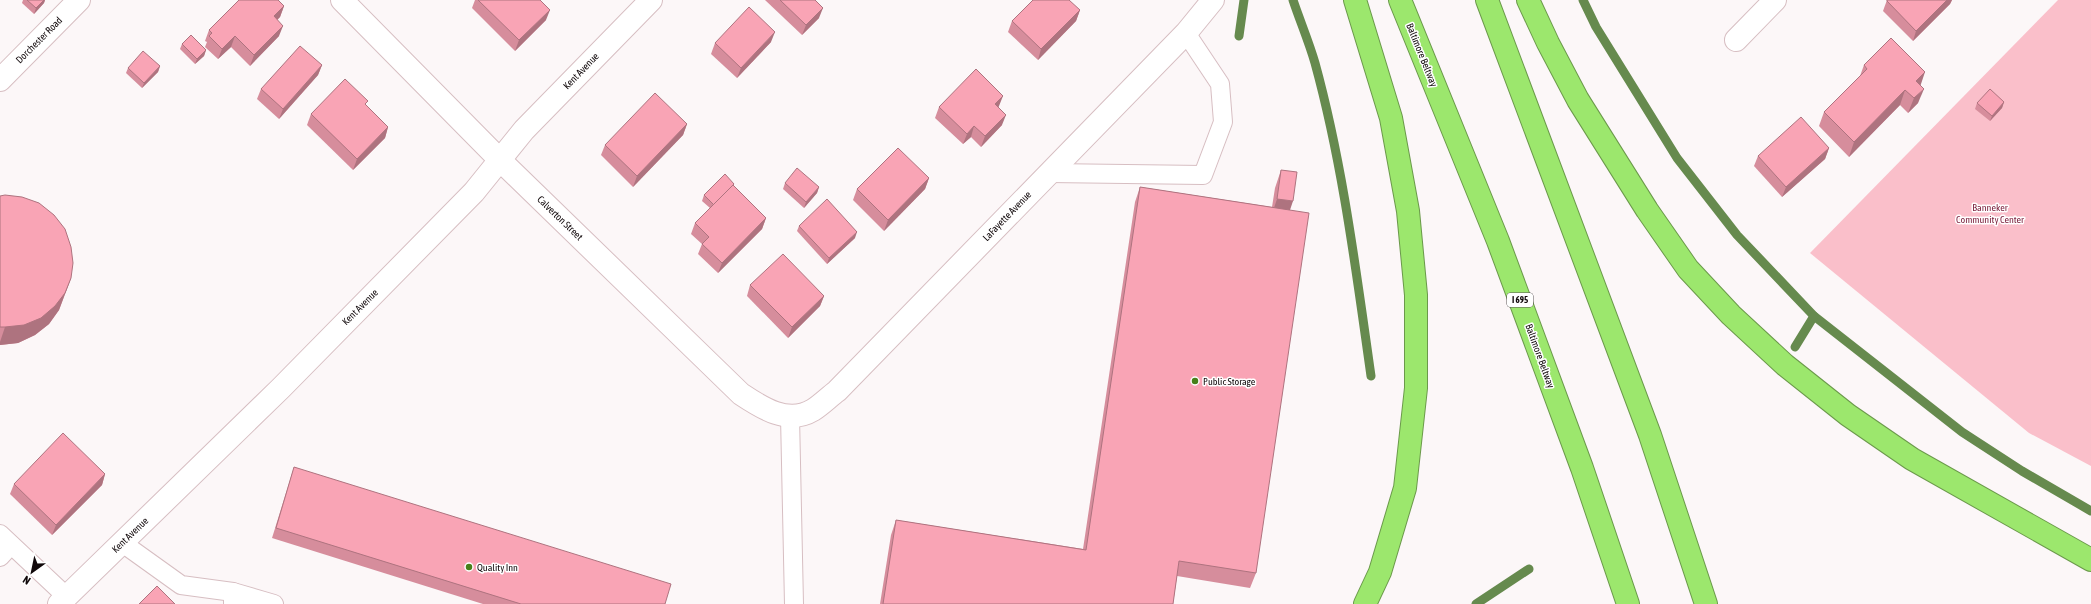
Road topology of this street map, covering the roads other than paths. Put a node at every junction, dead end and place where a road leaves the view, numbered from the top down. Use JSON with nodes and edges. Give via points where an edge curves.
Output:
{"nodes":[{"id":1,"x":78,"y":0,"type":"edge"},
{"id":2,"x":342,"y":0,"type":"edge"},
{"id":3,"x":651,"y":0,"type":"edge"},
{"id":4,"x":1213,"y":0,"type":"edge"},
{"id":5,"x":1354,"y":0,"type":"edge"},
{"id":6,"x":1400,"y":0,"type":"edge"},
{"id":7,"x":1488,"y":0,"type":"edge"},
{"id":8,"x":1528,"y":0,"type":"edge"},
{"id":9,"x":1775,"y":0,"type":"edge"},
{"id":10,"x":1186,"y":33,"type":"junction"},
{"id":11,"x":1736,"y":40,"type":"dead end"},
{"id":12,"x":0,"y":80,"type":"edge"},
{"id":13,"x":500,"y":160,"type":"junction"},
{"id":14,"x":1049,"y":173,"type":"junction"},
{"id":15,"x":790,"y":416,"type":"junction"},
{"id":16,"x":121,"y":542,"type":"junction"},
{"id":17,"x":4,"y":545,"type":"edge"},
{"id":18,"x":2091,"y":560,"type":"edge"},
{"id":19,"x":233,"y":598,"type":"edge"},
{"id":20,"x":63,"y":600,"type":"edge"},
{"id":21,"x":274,"y":604,"type":"edge"},
{"id":22,"x":794,"y":604,"type":"edge"},
{"id":23,"x":1365,"y":604,"type":"edge"},
{"id":24,"x":1628,"y":604,"type":"edge"},
{"id":25,"x":1706,"y":604,"type":"edge"}],
"edges":[{"from":1,"to":12,"type":"street","name":"Dorchester Road"},
{"from":2,"to":13,"type":"street","name":"Calverton Street"},
{"from":3,"to":13,"type":"street","name":"Kent Avenue","via":[[524,130]]},
{"from":4,"to":10,"type":"street","name":"LaFayette Avenue"},
{"from":5,"to":23,"type":"highway","via":[[1391,118],[1408,211],[1416,295],[1416,388],[1405,488],[1380,572]]},
{"from":6,"to":24,"type":"highway","name":"Baltimore Beltway","number":"I 695","via":[[1498,241],[1582,468]]},
{"from":7,"to":25,"type":"highway","via":[[1650,435]]},
{"from":8,"to":18,"type":"highway","via":[[1578,100],[1647,210],[1688,269],[1731,315],[1785,365],[1848,415],[1912,459]]},
{"from":9,"to":11,"type":"street"},
{"from":10,"to":14,"type":"street","name":"LaFayette Avenue"},
{"from":10,"to":14,"type":"lane","via":[[1220,84],[1223,122],[1203,174]]},
{"from":13,"to":15,"type":"street","name":"Calverton Street","via":[[741,394],[765,410]]},
{"from":13,"to":16,"type":"street","name":"Kent Avenue","via":[[474,192],[292,377]]},
{"from":14,"to":15,"type":"street","name":"LaFayette Avenue","via":[[837,391],[812,411]]},
{"from":15,"to":22,"type":"lane"},
{"from":16,"to":19,"type":"lane","via":[[181,585]]},
{"from":16,"to":20,"type":"street","name":"Kent Avenue"},
{"from":17,"to":20,"type":"lane"},
{"from":19,"to":21,"type":"lane"}]}
